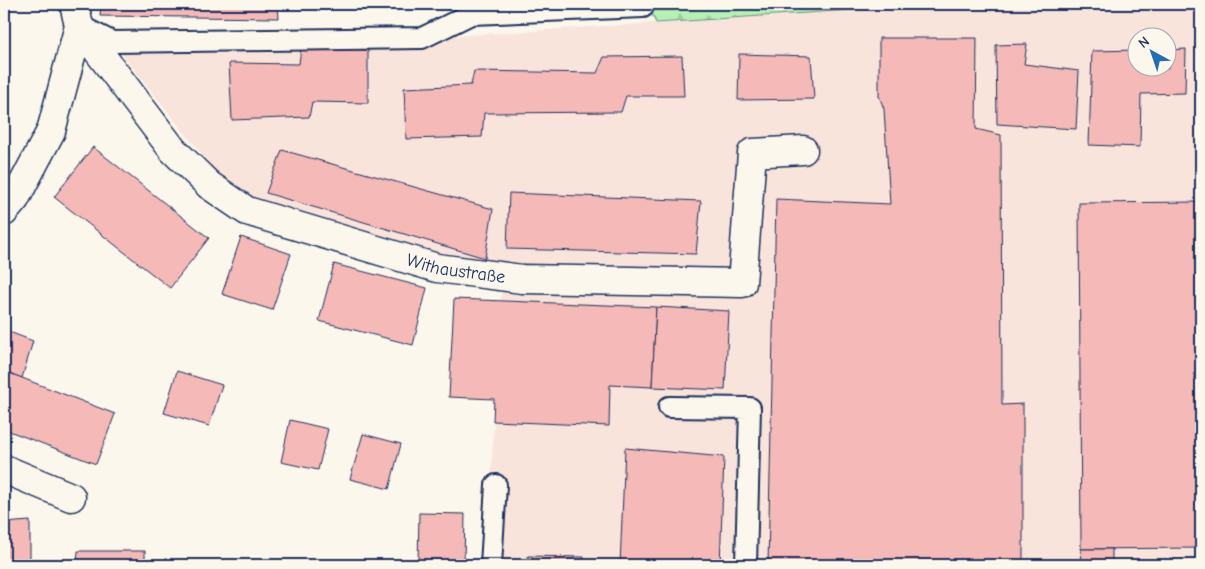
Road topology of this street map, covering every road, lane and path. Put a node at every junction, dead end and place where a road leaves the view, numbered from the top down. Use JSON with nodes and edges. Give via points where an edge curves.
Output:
{"nodes":[{"id":1,"x":643,"y":6,"type":"dead end"},
{"id":2,"x":77,"y":15,"type":"edge"},
{"id":3,"x":803,"y":150,"type":"dead end"},
{"id":4,"x":4,"y":212,"type":"edge"},
{"id":5,"x":670,"y":407,"type":"dead end"},
{"id":6,"x":4,"y":469,"type":"edge"},
{"id":7,"x":496,"y":485,"type":"dead end"},
{"id":8,"x":72,"y":497,"type":"dead end"},
{"id":9,"x":491,"y":565,"type":"edge"},
{"id":10,"x":746,"y":565,"type":"edge"}],
"edges":[{"from":1,"to":2,"type":"lane","via":[[471,14],[422,38],[112,42]]},
{"from":2,"to":3,"type":"street","name":"Withaustraße","via":[[173,150],[209,185],[247,211],[437,268],[522,279],[742,283],[752,152]]},
{"from":2,"to":4,"type":"street","via":[[51,131],[15,199]]},
{"from":5,"to":10,"type":"lane","via":[[750,408]]},
{"from":6,"to":8,"type":"street"},
{"from":7,"to":9,"type":"lane"}]}
